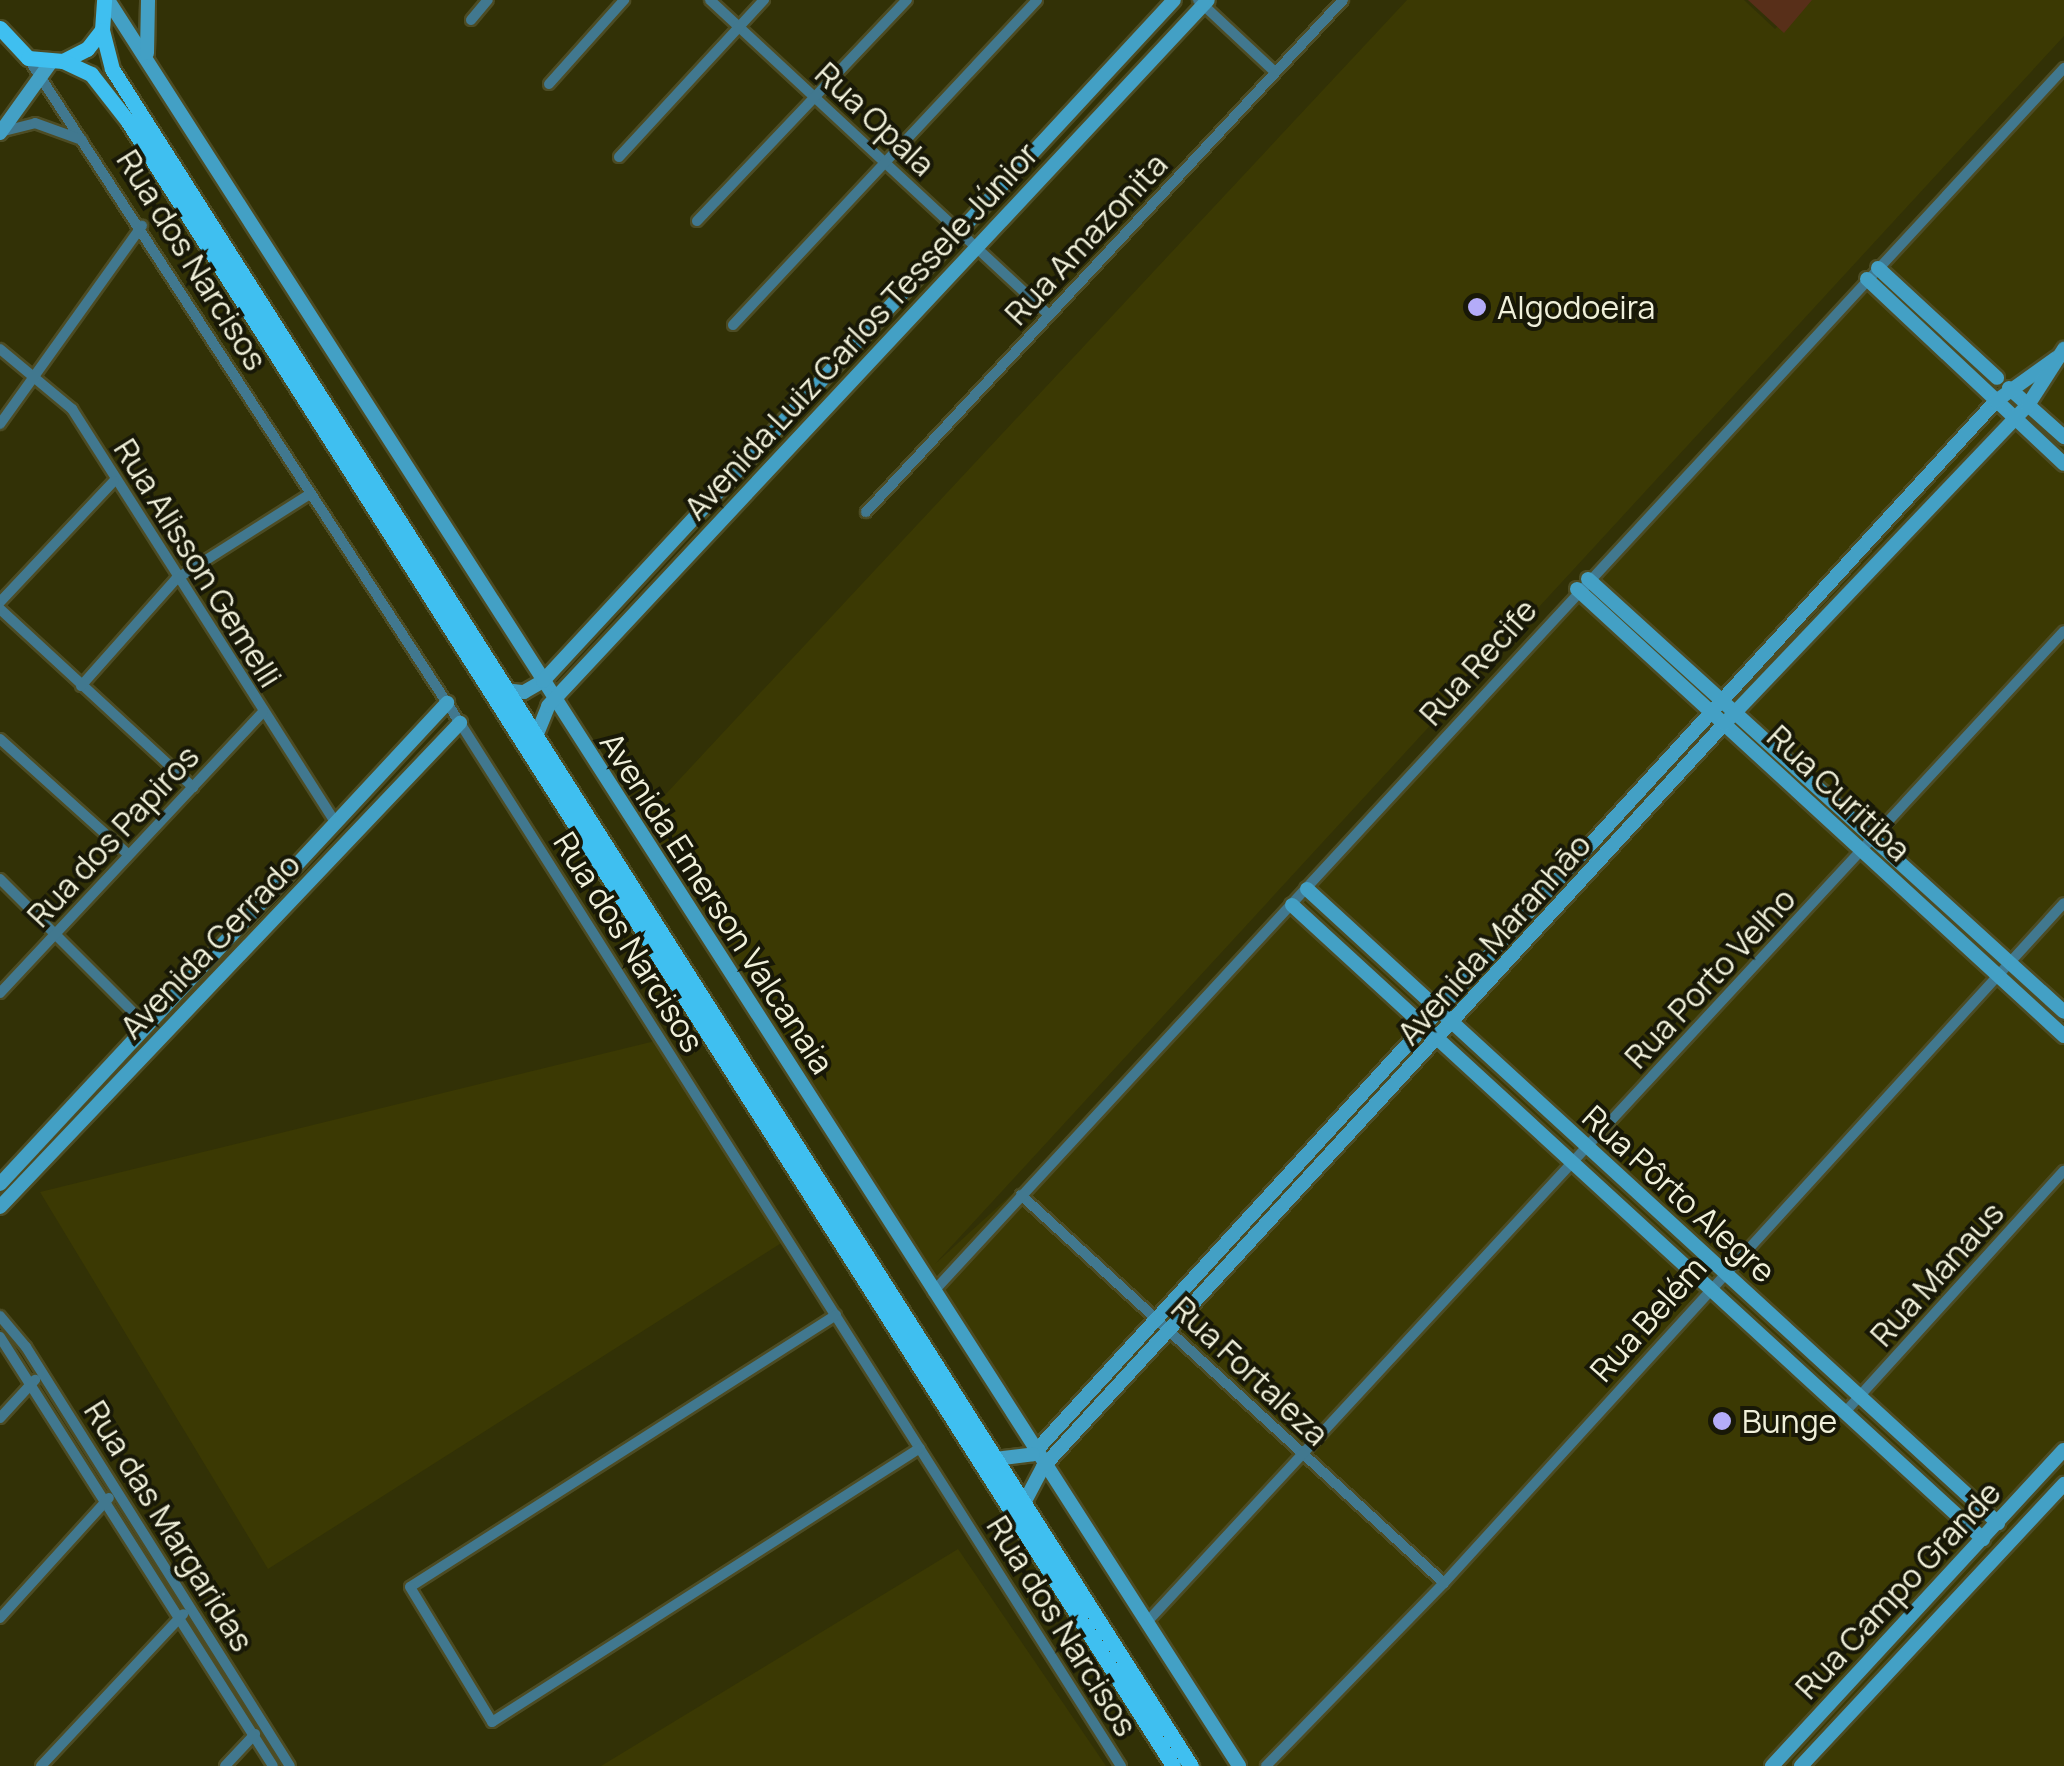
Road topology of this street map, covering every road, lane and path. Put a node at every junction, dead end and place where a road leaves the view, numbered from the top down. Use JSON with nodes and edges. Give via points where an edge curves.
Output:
{"nodes":[{"id":1,"x":148,"y":0,"type":"edge"},
{"id":2,"x":488,"y":0,"type":"edge"},
{"id":3,"x":624,"y":0,"type":"edge"},
{"id":4,"x":710,"y":0,"type":"edge"},
{"id":5,"x":764,"y":0,"type":"edge"},
{"id":6,"x":908,"y":0,"type":"edge"},
{"id":7,"x":1037,"y":0,"type":"edge"},
{"id":8,"x":1174,"y":0,"type":"edge"},
{"id":9,"x":1342,"y":0,"type":"edge"},
{"id":10,"x":110,"y":2,"type":"edge"},
{"id":11,"x":1203,"y":2,"type":"edge"},
{"id":12,"x":470,"y":20,"type":"dead end"},
{"id":13,"x":102,"y":26,"type":"junction"},
{"id":14,"x":739,"y":27,"type":"junction"},
{"id":15,"x":0,"y":28,"type":"edge"},
{"id":16,"x":52,"y":66,"type":"junction"},
{"id":17,"x":152,"y":68,"type":"junction"},
{"id":18,"x":2064,"y":68,"type":"edge"},
{"id":19,"x":1275,"y":72,"type":"junction"},
{"id":20,"x":548,"y":84,"type":"dead end"},
{"id":21,"x":818,"y":100,"type":"junction"},
{"id":22,"x":0,"y":133,"type":"edge"},
{"id":23,"x":91,"y":147,"type":"junction"},
{"id":24,"x":619,"y":156,"type":"dead end"},
{"id":25,"x":885,"y":162,"type":"junction"},
{"id":26,"x":697,"y":221,"type":"dead end"},
{"id":27,"x":142,"y":226,"type":"junction"},
{"id":28,"x":959,"y":231,"type":"junction"},
{"id":29,"x":976,"y":247,"type":"junction"},
{"id":30,"x":1873,"y":274,"type":"junction"},
{"id":31,"x":1049,"y":315,"type":"junction"},
{"id":32,"x":734,"y":325,"type":"dead end"},
{"id":33,"x":0,"y":349,"type":"edge"},
{"id":34,"x":2060,"y":353,"type":"edge"},
{"id":35,"x":36,"y":373,"type":"junction"},
{"id":36,"x":2003,"y":383,"type":"junction"},
{"id":37,"x":1996,"y":401,"type":"junction"},
{"id":38,"x":2028,"y":405,"type":"junction"},
{"id":39,"x":2014,"y":418,"type":"junction"},
{"id":40,"x":0,"y":424,"type":"edge"},
{"id":41,"x":2064,"y":437,"type":"edge"},
{"id":42,"x":2064,"y":464,"type":"edge"},
{"id":43,"x":114,"y":481,"type":"junction"},
{"id":44,"x":310,"y":494,"type":"junction"},
{"id":45,"x":866,"y":512,"type":"dead end"},
{"id":46,"x":176,"y":579,"type":"junction"},
{"id":47,"x":1583,"y":584,"type":"junction"},
{"id":48,"x":0,"y":605,"type":"edge"},
{"id":49,"x":2064,"y":631,"type":"edge"},
{"id":50,"x":543,"y":681,"type":"junction"},
{"id":51,"x":80,"y":686,"type":"junction"},
{"id":52,"x":504,"y":690,"type":"junction"},
{"id":53,"x":554,"y":700,"type":"junction"},
{"id":54,"x":447,"y":703,"type":"junction"},
{"id":55,"x":1715,"y":705,"type":"junction"},
{"id":56,"x":264,"y":712,"type":"junction"},
{"id":57,"x":1730,"y":719,"type":"junction"},
{"id":58,"x":460,"y":723,"type":"junction"},
{"id":59,"x":0,"y":738,"type":"edge"},
{"id":60,"x":536,"y":739,"type":"junction"},
{"id":61,"x":194,"y":787,"type":"junction"},
{"id":62,"x":334,"y":822,"type":"junction"},
{"id":63,"x":1873,"y":838,"type":"junction"},
{"id":64,"x":1862,"y":851,"type":"junction"},
{"id":65,"x":129,"y":855,"type":"junction"},
{"id":66,"x":0,"y":879,"type":"edge"},
{"id":67,"x":1307,"y":889,"type":"junction"},
{"id":68,"x":2064,"y":902,"type":"edge"},
{"id":69,"x":1292,"y":905,"type":"junction"},
{"id":70,"x":57,"y":933,"type":"junction"},
{"id":71,"x":2008,"y":962,"type":"junction"},
{"id":72,"x":1996,"y":974,"type":"junction"},
{"id":73,"x":0,"y":993,"type":"edge"},
{"id":74,"x":1440,"y":1011,"type":"junction"},
{"id":75,"x":2064,"y":1012,"type":"edge"},
{"id":76,"x":1454,"y":1024,"type":"junction"},
{"id":77,"x":146,"y":1025,"type":"junction"},
{"id":78,"x":1427,"y":1025,"type":"junction"},
{"id":79,"x":2064,"y":1036,"type":"edge"},
{"id":80,"x":1442,"y":1039,"type":"junction"},
{"id":81,"x":1588,"y":1148,"type":"junction"},
{"id":82,"x":1574,"y":1163,"type":"junction"},
{"id":83,"x":2064,"y":1171,"type":"edge"},
{"id":84,"x":0,"y":1184,"type":"edge"},
{"id":85,"x":1021,"y":1195,"type":"junction"},
{"id":86,"x":0,"y":1208,"type":"edge"},
{"id":87,"x":1669,"y":1223,"type":"junction"},
{"id":88,"x":1656,"y":1238,"type":"junction"},
{"id":89,"x":1724,"y":1272,"type":"junction"},
{"id":90,"x":1710,"y":1287,"type":"junction"},
{"id":91,"x":934,"y":1292,"type":"junction"},
{"id":92,"x":836,"y":1315,"type":"junction"},
{"id":93,"x":0,"y":1316,"type":"edge"},
{"id":94,"x":1156,"y":1319,"type":"junction"},
{"id":95,"x":1171,"y":1332,"type":"junction"},
{"id":96,"x":0,"y":1336,"type":"edge"},
{"id":97,"x":1804,"y":1344,"type":"junction"},
{"id":98,"x":1790,"y":1359,"type":"junction"},
{"id":99,"x":42,"y":1372,"type":"junction"},
{"id":100,"x":34,"y":1382,"type":"junction"},
{"id":101,"x":1860,"y":1395,"type":"junction"},
{"id":102,"x":1847,"y":1410,"type":"junction"},
{"id":103,"x":0,"y":1418,"type":"edge"},
{"id":104,"x":1906,"y":1437,"type":"junction"},
{"id":105,"x":920,"y":1448,"type":"junction"},
{"id":106,"x":2064,"y":1450,"type":"edge"},
{"id":107,"x":1891,"y":1451,"type":"junction"},
{"id":108,"x":1034,"y":1454,"type":"junction"},
{"id":109,"x":1306,"y":1456,"type":"junction"},
{"id":110,"x":996,"y":1458,"type":"junction"},
{"id":111,"x":1043,"y":1467,"type":"junction"},
{"id":112,"x":1940,"y":1469,"type":"junction"},
{"id":113,"x":1925,"y":1484,"type":"junction"},
{"id":114,"x":2064,"y":1484,"type":"edge"},
{"id":115,"x":116,"y":1490,"type":"junction"},
{"id":116,"x":107,"y":1500,"type":"junction"},
{"id":117,"x":1024,"y":1502,"type":"junction"},
{"id":118,"x":1998,"y":1523,"type":"junction"},
{"id":119,"x":1983,"y":1539,"type":"junction"},
{"id":120,"x":2012,"y":1541,"type":"junction"},
{"id":121,"x":1999,"y":1554,"type":"junction"},
{"id":122,"x":1444,"y":1584,"type":"junction"},
{"id":123,"x":190,"y":1606,"type":"junction"},
{"id":124,"x":180,"y":1616,"type":"junction"},
{"id":125,"x":0,"y":1618,"type":"edge"},
{"id":126,"x":1147,"y":1622,"type":"junction"},
{"id":127,"x":264,"y":1725,"type":"junction"},
{"id":128,"x":254,"y":1735,"type":"junction"},
{"id":129,"x":41,"y":1766,"type":"edge"},
{"id":130,"x":225,"y":1766,"type":"edge"},
{"id":131,"x":273,"y":1766,"type":"edge"},
{"id":132,"x":290,"y":1766,"type":"edge"},
{"id":133,"x":1121,"y":1766,"type":"edge"},
{"id":134,"x":1173,"y":1766,"type":"edge"},
{"id":135,"x":1191,"y":1766,"type":"edge"},
{"id":136,"x":1239,"y":1766,"type":"edge"},
{"id":137,"x":1266,"y":1766,"type":"edge"},
{"id":138,"x":1772,"y":1766,"type":"edge"},
{"id":139,"x":1801,"y":1766,"type":"edge"}],
"edges":[{"from":1,"to":17,"type":"street","via":[[145,39]]},
{"from":2,"to":12,"type":"street"},
{"from":3,"to":20,"type":"street"},
{"from":4,"to":14,"type":"street","name":"Rua Opala"},
{"from":5,"to":14,"type":"street"},
{"from":6,"to":21,"type":"street"},
{"from":7,"to":25,"type":"street"},
{"from":8,"to":28,"type":"street","name":"Avenida Luiz Carlos Tessele Júnior"},
{"from":9,"to":19,"type":"street","name":"Rua Amazonita"},
{"from":10,"to":13,"type":"main road"},
{"from":10,"to":17,"type":"street","name":"Avenida Emerson Valcanaia"},
{"from":11,"to":19,"type":"street"},
{"from":11,"to":29,"type":"street","name":"Avenida Luiz Carlos Tessele Júnior"},
{"from":13,"to":16,"type":"main road","via":[[86,49]]},
{"from":13,"to":52,"type":"main road","via":[[112,69]]},
{"from":14,"to":21,"type":"street","name":"Rua Opala"},
{"from":14,"to":24,"type":"street"},
{"from":15,"to":16,"type":"main road","via":[[28,58]]},
{"from":16,"to":22,"type":"street"},
{"from":16,"to":23,"type":"street","name":"Rua dos Narcisos"},
{"from":16,"to":134,"type":"main road","via":[[91,74],[127,120]]},
{"from":17,"to":50,"type":"street","name":"Avenida Emerson Valcanaia"},
{"from":18,"to":30,"type":"street","name":"Rua Recife"},
{"from":19,"to":31,"type":"street","name":"Rua Amazonita"},
{"from":21,"to":25,"type":"street","name":"Rua Opala"},
{"from":21,"to":26,"type":"street"},
{"from":22,"to":23,"type":"street","name":"Rua dos Narcisos","via":[[23,124],[48,125]]},
{"from":23,"to":27,"type":"street","name":"Rua dos Narcisos"},
{"from":25,"to":28,"type":"street","name":"Rua Opala"},
{"from":25,"to":32,"type":"street"},
{"from":27,"to":35,"type":"street"},
{"from":27,"to":44,"type":"street","name":"Rua dos Narcisos"},
{"from":28,"to":29,"type":"street","name":"Rua Opala"},
{"from":28,"to":50,"type":"street","name":"Avenida Luiz Carlos Tessele Júnior"},
{"from":29,"to":31,"type":"street","name":"Rua Opala"},
{"from":29,"to":53,"type":"street","name":"Avenida Luiz Carlos Tessele Júnior"},
{"from":30,"to":36,"type":"street"},
{"from":30,"to":37,"type":"street"},
{"from":30,"to":47,"type":"street","name":"Rua Recife"},
{"from":31,"to":45,"type":"street","name":"Rua Amazonita"},
{"from":33,"to":35,"type":"street","name":"Rua Alisson Gemelli"},
{"from":34,"to":36,"type":"street","name":"Avenida Maranhão"},
{"from":34,"to":38,"type":"street","name":"Avenida Maranhão"},
{"from":35,"to":40,"type":"street"},
{"from":35,"to":43,"type":"street","name":"Rua Alisson Gemelli","via":[[72,409]]},
{"from":36,"to":37,"type":"street","name":"Avenida Maranhão"},
{"from":36,"to":38,"type":"street"},
{"from":37,"to":39,"type":"street"},
{"from":37,"to":55,"type":"street","name":"Avenida Maranhão"},
{"from":38,"to":39,"type":"street","name":"Avenida Maranhão"},
{"from":38,"to":41,"type":"street"},
{"from":39,"to":42,"type":"street"},
{"from":39,"to":57,"type":"street","name":"Avenida Maranhão"},
{"from":43,"to":46,"type":"street","name":"Rua Alisson Gemelli"},
{"from":43,"to":48,"type":"street"},
{"from":44,"to":46,"type":"street"},
{"from":44,"to":54,"type":"street","name":"Rua dos Narcisos"},
{"from":46,"to":51,"type":"street"},
{"from":46,"to":56,"type":"street","name":"Rua Alisson Gemelli"},
{"from":47,"to":55,"type":"street","name":"Rua Curitiba"},
{"from":47,"to":67,"type":"street","name":"Rua Recife"},
{"from":48,"to":51,"type":"street"},
{"from":49,"to":63,"type":"street","name":"Rua Porto Velho"},
{"from":50,"to":52,"type":"street","via":[[524,692]]},
{"from":50,"to":53,"type":"street","name":"Avenida Emerson Valcanaia"},
{"from":51,"to":61,"type":"street"},
{"from":52,"to":60,"type":"main road"},
{"from":53,"to":60,"type":"street","name":"Avenida Luiz Carlos Tessele Júnior"},
{"from":53,"to":91,"type":"street","name":"Avenida Emerson Valcanaia"},
{"from":54,"to":58,"type":"street","name":"Rua dos Narcisos"},
{"from":54,"to":62,"type":"street","name":"Avenida Cerrado"},
{"from":55,"to":57,"type":"street","name":"Rua Curitiba"},
{"from":55,"to":74,"type":"street","name":"Avenida Maranhão"},
{"from":56,"to":61,"type":"street","name":"Rua dos Papiros"},
{"from":56,"to":62,"type":"street","name":"Rua Alisson Gemelli"},
{"from":57,"to":63,"type":"street","name":"Rua Curitiba"},
{"from":57,"to":64,"type":"street","name":"Rua Curitiba"},
{"from":57,"to":76,"type":"street","name":"Avenida Maranhão"},
{"from":58,"to":86,"type":"street","name":"Avenida Cerrado"},
{"from":58,"to":92,"type":"street","name":"Rua dos Narcisos"},
{"from":59,"to":65,"type":"street"},
{"from":60,"to":110,"type":"main road"},
{"from":61,"to":65,"type":"street","name":"Rua dos Papiros"},
{"from":62,"to":77,"type":"street","name":"Avenida Cerrado"},
{"from":63,"to":64,"type":"street","name":"Rua Porto Velho"},
{"from":63,"to":71,"type":"street","name":"Rua Curitiba"},
{"from":64,"to":72,"type":"street","name":"Rua Curitiba"},
{"from":64,"to":81,"type":"street","name":"Rua Porto Velho"},
{"from":65,"to":70,"type":"street","name":"Rua dos Papiros"},
{"from":66,"to":70,"type":"street"},
{"from":67,"to":69,"type":"street","name":"Rua Recife"},
{"from":67,"to":74,"type":"street","name":"Rua Pôrto Alegre"},
{"from":68,"to":71,"type":"street","name":"Rua Belém"},
{"from":69,"to":78,"type":"street","name":"Rua Pôrto Alegre"},
{"from":69,"to":85,"type":"street","name":"Rua Recife"},
{"from":70,"to":73,"type":"street","name":"Rua dos Papiros"},
{"from":70,"to":77,"type":"street"},
{"from":71,"to":72,"type":"street","name":"Rua Belém"},
{"from":71,"to":75,"type":"street","name":"Rua Curitiba"},
{"from":72,"to":79,"type":"street","name":"Rua Curitiba"},
{"from":72,"to":89,"type":"street","name":"Rua Belém"},
{"from":74,"to":76,"type":"street","name":"Rua Pôrto Alegre"},
{"from":74,"to":78,"type":"street","name":"Avenida Maranhão"},
{"from":76,"to":80,"type":"street","name":"Avenida Maranhão"},
{"from":76,"to":81,"type":"street","name":"Rua Pôrto Alegre"},
{"from":77,"to":84,"type":"street","name":"Avenida Cerrado"},
{"from":78,"to":80,"type":"street","name":"Rua Pôrto Alegre"},
{"from":78,"to":94,"type":"street","name":"Avenida Maranhão"},
{"from":80,"to":82,"type":"street","name":"Rua Pôrto Alegre"},
{"from":80,"to":95,"type":"street","name":"Avenida Maranhão"},
{"from":81,"to":82,"type":"street","name":"Rua Porto Velho"},
{"from":81,"to":87,"type":"street","name":"Rua Pôrto Alegre"},
{"from":82,"to":88,"type":"street","name":"Rua Pôrto Alegre"},
{"from":82,"to":109,"type":"street","name":"Rua Porto Velho"},
{"from":83,"to":101,"type":"street","name":"Rua Manaus"},
{"from":85,"to":91,"type":"street","name":"Rua Recife"},
{"from":85,"to":94,"type":"street","name":"Rua Fortaleza"},
{"from":87,"to":88,"type":"street"},
{"from":87,"to":89,"type":"street","name":"Rua Pôrto Alegre"},
{"from":88,"to":90,"type":"street","name":"Rua Pôrto Alegre"},
{"from":89,"to":90,"type":"street","name":"Rua Belém"},
{"from":89,"to":97,"type":"street","name":"Rua Pôrto Alegre"},
{"from":90,"to":98,"type":"street","name":"Rua Pôrto Alegre"},
{"from":90,"to":122,"type":"street","name":"Rua Belém"},
{"from":91,"to":108,"type":"street","name":"Avenida Emerson Valcanaia"},
{"from":92,"to":105,"type":"street","name":"Rua dos Narcisos"},
{"from":92,"to":105,"type":"street","via":[[410,1587],[492,1722]]},
{"from":93,"to":99,"type":"street","name":"Rua das Margaridas"},
{"from":94,"to":95,"type":"street","name":"Rua Fortaleza"},
{"from":94,"to":108,"type":"street","name":"Avenida Maranhão"},
{"from":95,"to":109,"type":"street","name":"Rua Fortaleza"},
{"from":95,"to":111,"type":"street","name":"Avenida Maranhão"},
{"from":96,"to":100,"type":"street","name":"Rua das Margaridas"},
{"from":97,"to":98,"type":"street"},
{"from":97,"to":101,"type":"street","name":"Rua Pôrto Alegre"},
{"from":98,"to":102,"type":"street","name":"Rua Pôrto Alegre"},
{"from":99,"to":100,"type":"street"},
{"from":99,"to":115,"type":"street","name":"Rua das Margaridas"},
{"from":100,"to":103,"type":"street"},
{"from":100,"to":116,"type":"street","name":"Rua das Margaridas"},
{"from":101,"to":102,"type":"street","name":"Rua Manaus"},
{"from":101,"to":104,"type":"street","name":"Rua Pôrto Alegre"},
{"from":102,"to":107,"type":"street","name":"Rua Pôrto Alegre"},
{"from":104,"to":107,"type":"street"},
{"from":104,"to":112,"type":"street","name":"Rua Pôrto Alegre"},
{"from":105,"to":133,"type":"street","name":"Rua dos Narcisos"},
{"from":106,"to":118,"type":"street","name":"Rua Campo Grande"},
{"from":107,"to":113,"type":"street","name":"Rua Pôrto Alegre"},
{"from":108,"to":110,"type":"street"},
{"from":108,"to":111,"type":"street","name":"Avenida Emerson Valcanaia"},
{"from":109,"to":122,"type":"street","name":"Rua Fortaleza"},
{"from":109,"to":126,"type":"street","name":"Rua Porto Velho"},
{"from":110,"to":117,"type":"main road"},
{"from":111,"to":117,"type":"street","name":"Avenida Maranhão"},
{"from":111,"to":126,"type":"street","name":"Avenida Emerson Valcanaia"},
{"from":112,"to":113,"type":"street"},
{"from":112,"to":118,"type":"street","name":"Rua Pôrto Alegre"},
{"from":113,"to":119,"type":"street","name":"Rua Pôrto Alegre"},
{"from":114,"to":120,"type":"street","name":"Rua Campo Grande"},
{"from":115,"to":116,"type":"street"},
{"from":115,"to":123,"type":"street","name":"Rua das Margaridas"},
{"from":116,"to":124,"type":"street","name":"Rua das Margaridas"},
{"from":116,"to":125,"type":"street"},
{"from":117,"to":135,"type":"main road"},
{"from":118,"to":119,"type":"street","name":"Rua Campo Grande"},
{"from":118,"to":120,"type":"street","name":"Rua Pôrto Alegre"},
{"from":119,"to":121,"type":"street","name":"Rua Pôrto Alegre"},
{"from":119,"to":138,"type":"street","name":"Rua Campo Grande"},
{"from":120,"to":121,"type":"street","name":"Rua Campo Grande"},
{"from":121,"to":139,"type":"street","name":"Rua Campo Grande"},
{"from":122,"to":137,"type":"street","name":"Rua Belém"},
{"from":123,"to":124,"type":"street"},
{"from":123,"to":127,"type":"street","name":"Rua das Margaridas"},
{"from":124,"to":128,"type":"street","name":"Rua das Margaridas"},
{"from":124,"to":129,"type":"street"},
{"from":126,"to":136,"type":"street","name":"Avenida Emerson Valcanaia"},
{"from":127,"to":128,"type":"street"},
{"from":127,"to":132,"type":"street","name":"Rua das Margaridas"},
{"from":128,"to":130,"type":"street"},
{"from":128,"to":131,"type":"street","name":"Rua das Margaridas"}]}
